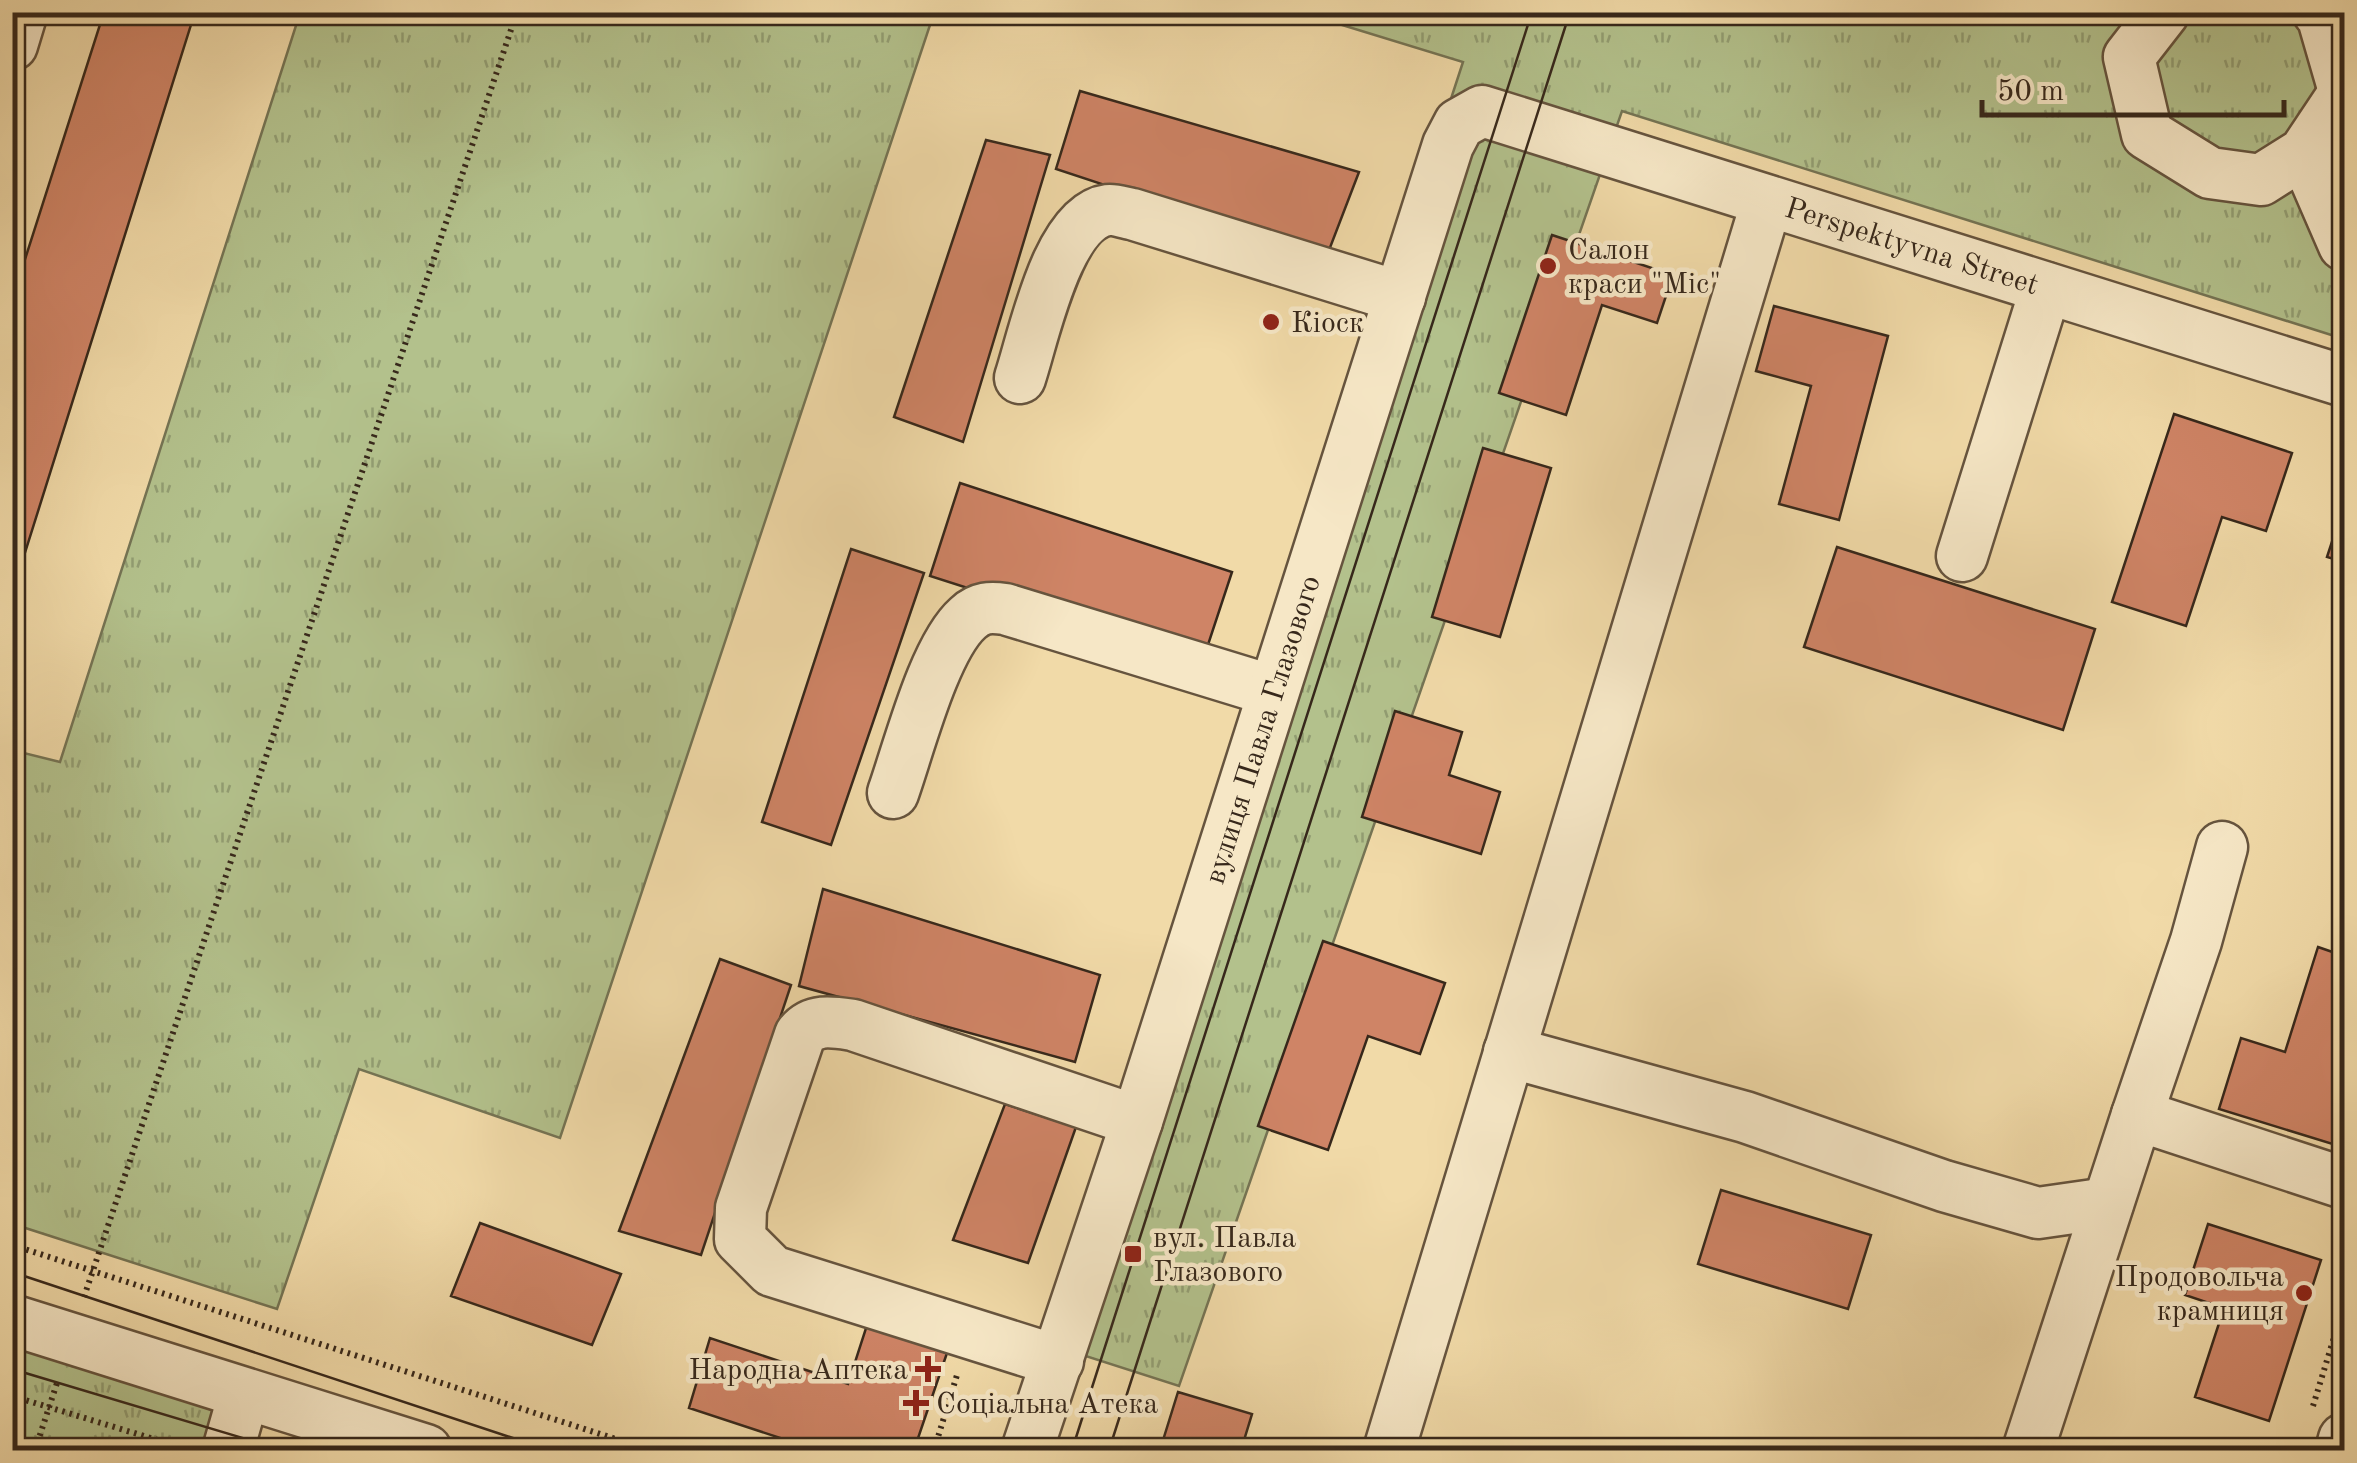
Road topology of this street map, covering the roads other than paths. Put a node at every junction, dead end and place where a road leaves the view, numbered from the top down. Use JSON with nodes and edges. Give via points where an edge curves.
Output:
{"nodes":[{"id":1,"x":22,"y":12,"type":"edge"},
{"id":2,"x":2164,"y":12,"type":"edge"},
{"id":3,"x":2318,"y":12,"type":"edge"},
{"id":4,"x":12,"y":44,"type":"edge"},
{"id":5,"x":2344,"y":92,"type":"edge"},
{"id":6,"x":1482,"y":111,"type":"joint"},
{"id":7,"x":2304,"y":153,"type":"junction"},
{"id":8,"x":1767,"y":201,"type":"junction"},
{"id":9,"x":2344,"y":245,"type":"edge"},
{"id":10,"x":2046,"y":288,"type":"junction"},
{"id":11,"x":1400,"y":297,"type":"junction"},
{"id":12,"x":1020,"y":378,"type":"dead end"},
{"id":13,"x":2344,"y":382,"type":"edge"},
{"id":14,"x":1962,"y":556,"type":"dead end"},
{"id":15,"x":1274,"y":691,"type":"junction"},
{"id":16,"x":892,"y":793,"type":"dead end"},
{"id":17,"x":2222,"y":847,"type":"dead end"},
{"id":18,"x":1509,"y":1052,"type":"junction"},
{"id":19,"x":2136,"y":1116,"type":"junction"},
{"id":20,"x":1137,"y":1122,"type":"junction"},
{"id":21,"x":2344,"y":1183,"type":"edge"},
{"id":22,"x":2108,"y":1203,"type":"junction"},
{"id":23,"x":12,"y":1320,"type":"edge"},
{"id":24,"x":1058,"y":1361,"type":"junction"},
{"id":25,"x":244,"y":1394,"type":"junction"},
{"id":26,"x":228,"y":1450,"type":"edge"},
{"id":27,"x":426,"y":1450,"type":"edge"},
{"id":28,"x":1027,"y":1450,"type":"edge"},
{"id":29,"x":1389,"y":1450,"type":"edge"},
{"id":30,"x":2028,"y":1450,"type":"edge"}],
"edges":[{"from":1,"to":4,"type":"street"},
{"from":2,"to":7,"type":"street","via":[[2129,57],[2147,134],[2210,173],[2261,180]]},
{"from":3,"to":5,"type":"street"},
{"from":5,"to":7,"type":"street"},
{"from":6,"to":8,"type":"street","name":"Perspektyvna Street"},
{"from":6,"to":11,"type":"street","name":"вулиця Павла Глазового","via":[[1459,124],[1448,146]]},
{"from":7,"to":9,"type":"street"},
{"from":8,"to":10,"type":"street","name":"Perspektyvna Street"},
{"from":8,"to":18,"type":"street"},
{"from":10,"to":13,"type":"street","name":"Perspektyvna Street"},
{"from":10,"to":14,"type":"street"},
{"from":11,"to":12,"type":"street","via":[[1108,210],[1084,221],[1067,240]]},
{"from":11,"to":15,"type":"street","name":"вулиця Павла Глазового"},
{"from":15,"to":16,"type":"street","via":[[986,607],[948,644]]},
{"from":15,"to":20,"type":"street","name":"вулиця Павла Глазового"},
{"from":17,"to":19,"type":"street"},
{"from":18,"to":22,"type":"street","via":[[1744,1117],[2038,1213]]},
{"from":18,"to":29,"type":"street"},
{"from":19,"to":21,"type":"street"},
{"from":19,"to":22,"type":"street"},
{"from":20,"to":24,"type":"street","name":"вулиця Павла Глазового"},
{"from":20,"to":24,"type":"street","via":[[853,1025],[819,1023],[800,1035],[741,1208],[740,1239],[772,1270]]},
{"from":22,"to":30,"type":"street"},
{"from":23,"to":25,"type":"street"},
{"from":24,"to":28,"type":"street","name":"вулиця Павла Глазового"},
{"from":25,"to":26,"type":"street"},
{"from":25,"to":27,"type":"street"}]}
